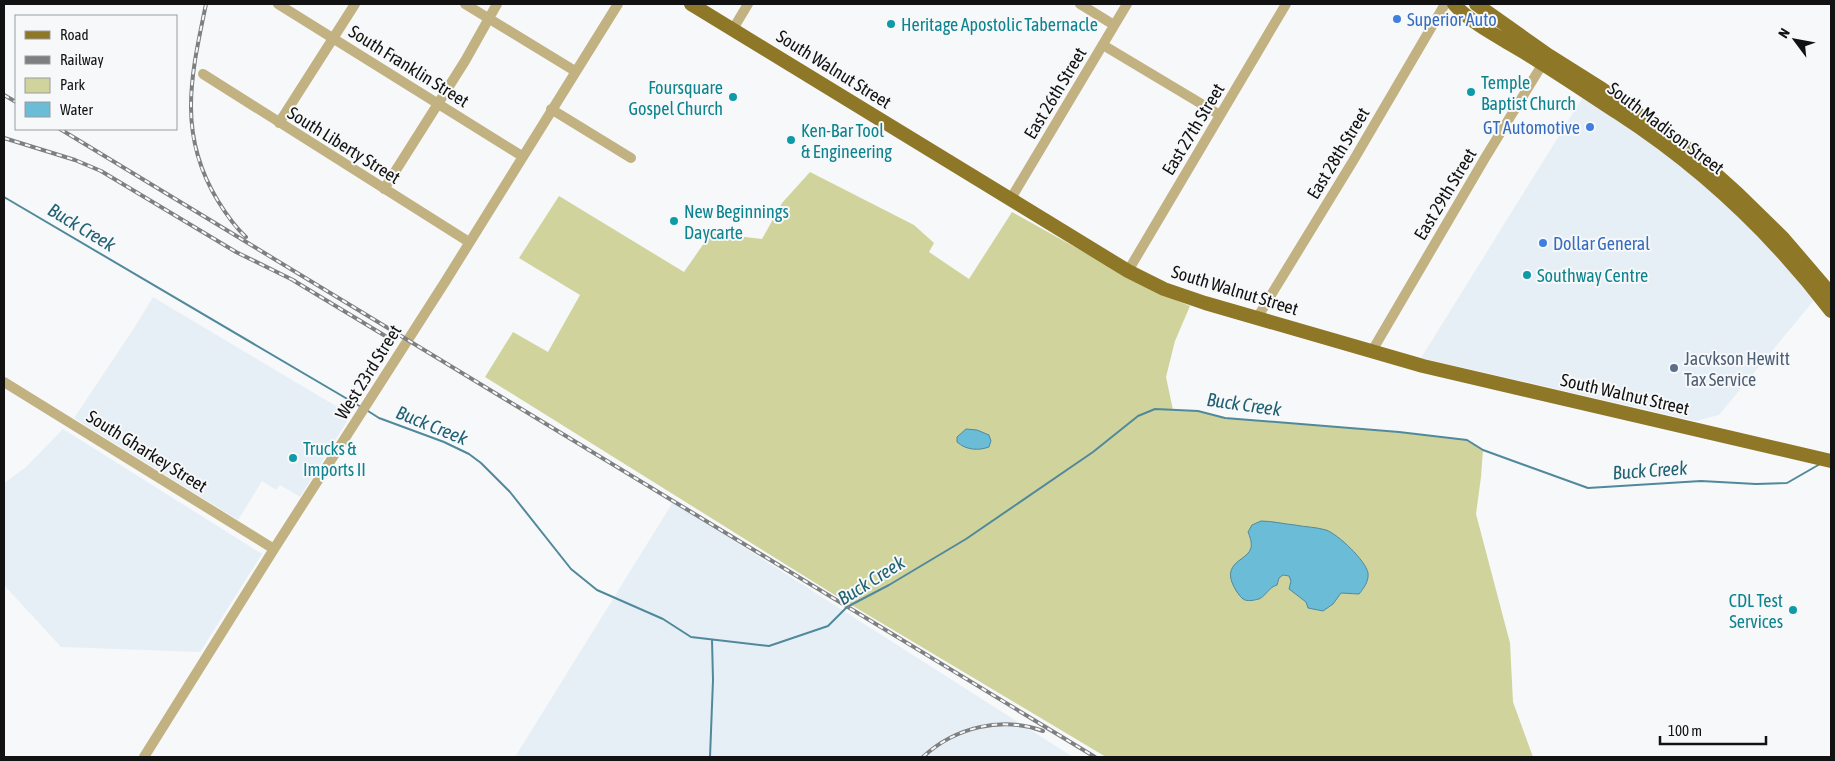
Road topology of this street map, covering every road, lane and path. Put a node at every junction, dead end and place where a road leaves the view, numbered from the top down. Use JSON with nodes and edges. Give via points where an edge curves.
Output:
{"nodes":[{"id":1,"x":278,"y":4,"type":"edge"},
{"id":2,"x":355,"y":4,"type":"edge"},
{"id":3,"x":465,"y":4,"type":"edge"},
{"id":4,"x":497,"y":4,"type":"edge"},
{"id":5,"x":618,"y":4,"type":"edge"},
{"id":6,"x":691,"y":4,"type":"edge"},
{"id":7,"x":748,"y":4,"type":"edge"},
{"id":8,"x":1080,"y":4,"type":"edge"},
{"id":9,"x":1127,"y":4,"type":"edge"},
{"id":10,"x":1286,"y":4,"type":"edge"},
{"id":11,"x":1445,"y":4,"type":"edge"},
{"id":12,"x":1454,"y":4,"type":"edge"},
{"id":13,"x":1476,"y":4,"type":"edge"},
{"id":14,"x":488,"y":18,"type":"junction"},
{"id":15,"x":1114,"y":25,"type":"junction"},
{"id":16,"x":733,"y":29,"type":"junction"},
{"id":17,"x":333,"y":38,"type":"junction"},
{"id":18,"x":1103,"y":45,"type":"junction"},
{"id":19,"x":1545,"y":59,"type":"junction"},
{"id":20,"x":575,"y":71,"type":"junction"},
{"id":21,"x":203,"y":74,"type":"dead end"},
{"id":22,"x":438,"y":103,"type":"junction"},
{"id":23,"x":551,"y":109,"type":"junction"},
{"id":24,"x":1220,"y":115,"type":"junction"},
{"id":25,"x":279,"y":123,"type":"junction"},
{"id":26,"x":522,"y":156,"type":"junction"},
{"id":27,"x":631,"y":158,"type":"dead end"},
{"id":28,"x":384,"y":189,"type":"junction"},
{"id":29,"x":1010,"y":200,"type":"junction"},
{"id":30,"x":469,"y":242,"type":"junction"},
{"id":31,"x":1128,"y":270,"type":"junction"},
{"id":32,"x":1831,"y":294,"type":"edge"},
{"id":33,"x":1831,"y":312,"type":"edge"},
{"id":34,"x":1257,"y":318,"type":"junction"},
{"id":35,"x":1372,"y":351,"type":"junction"},
{"id":36,"x":4,"y":382,"type":"edge"},
{"id":37,"x":1827,"y":460,"type":"edge"},
{"id":38,"x":274,"y":549,"type":"junction"},
{"id":39,"x":144,"y":757,"type":"edge"}],
"edges":[{"from":1,"to":17,"type":"street","name":"South Franklin Street"},
{"from":2,"to":17,"type":"street"},
{"from":3,"to":14,"type":"street"},
{"from":4,"to":14,"type":"street"},
{"from":5,"to":20,"type":"street","name":"West 23rd Street"},
{"from":6,"to":16,"type":"main road","name":"South Walnut Street"},
{"from":7,"to":16,"type":"street"},
{"from":8,"to":15,"type":"street"},
{"from":9,"to":15,"type":"street","name":"East 26th Street"},
{"from":10,"to":24,"type":"street","name":"East 27th Street"},
{"from":11,"to":34,"type":"street","name":"East 28th Street"},
{"from":12,"to":19,"type":"main road","name":"South Madison Street","via":[[1476,22]]},
{"from":13,"to":19,"type":"main road","name":"South Madison Street"},
{"from":14,"to":20,"type":"street"},
{"from":14,"to":22,"type":"street"},
{"from":15,"to":18,"type":"street","name":"East 26th Street"},
{"from":16,"to":29,"type":"main road","name":"South Walnut Street"},
{"from":17,"to":22,"type":"street","name":"South Franklin Street"},
{"from":17,"to":25,"type":"street"},
{"from":18,"to":24,"type":"street"},
{"from":18,"to":29,"type":"street","name":"East 26th Street"},
{"from":19,"to":32,"type":"main road","name":"South Madison Street","via":[[1602,89],[1688,149],[1783,238]]},
{"from":19,"to":33,"type":"main road","name":"South Madison Street","via":[[1639,127],[1726,197],[1762,231]]},
{"from":19,"to":35,"type":"street","name":"East 29th Street"},
{"from":20,"to":23,"type":"street","name":"West 23rd Street"},
{"from":21,"to":25,"type":"street","name":"South Liberty Street"},
{"from":22,"to":26,"type":"street","name":"South Franklin Street"},
{"from":22,"to":28,"type":"street"},
{"from":23,"to":26,"type":"street","name":"West 23rd Street"},
{"from":23,"to":27,"type":"street"},
{"from":24,"to":31,"type":"street","name":"East 27th Street"},
{"from":25,"to":28,"type":"street","name":"South Liberty Street"},
{"from":26,"to":30,"type":"street","name":"West 23rd Street"},
{"from":28,"to":30,"type":"street","name":"South Liberty Street"},
{"from":29,"to":31,"type":"main road","name":"South Walnut Street"},
{"from":30,"to":38,"type":"street","name":"West 23rd Street"},
{"from":31,"to":34,"type":"main road","name":"South Walnut Street","via":[[1182,296]]},
{"from":34,"to":35,"type":"main road","name":"South Walnut Street"},
{"from":35,"to":37,"type":"main road","name":"South Walnut Street","via":[[1423,366]]},
{"from":36,"to":38,"type":"street","name":"South Gharkey Street"},
{"from":38,"to":39,"type":"street","name":"West 23rd Street"}]}
